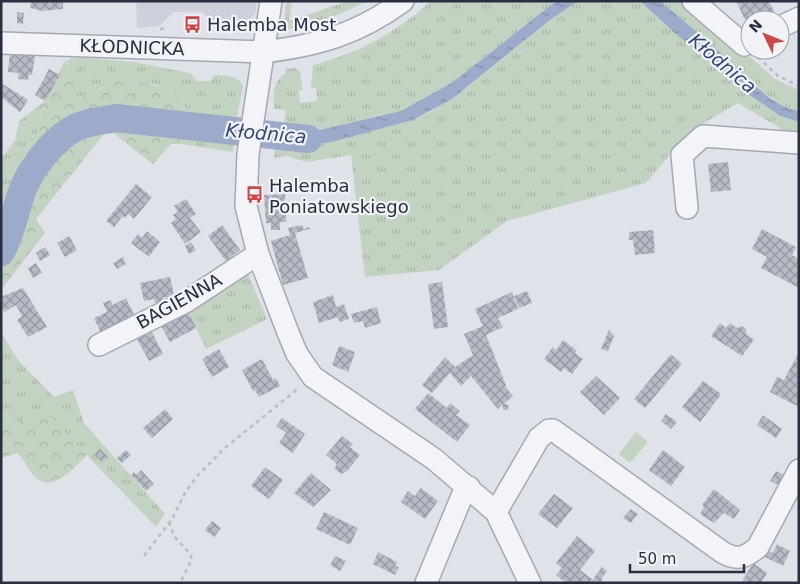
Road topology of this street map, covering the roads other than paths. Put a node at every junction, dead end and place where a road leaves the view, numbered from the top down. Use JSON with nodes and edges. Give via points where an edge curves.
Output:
{"nodes":[{"id":1,"x":271,"y":1,"type":"edge"},
{"id":2,"x":403,"y":1,"type":"edge"},
{"id":3,"x":693,"y":1,"type":"edge"},
{"id":4,"x":740,"y":38,"type":"edge"},
{"id":5,"x":1,"y":43,"type":"edge"},
{"id":6,"x":262,"y":52,"type":"junction"},
{"id":7,"x":799,"y":143,"type":"edge"},
{"id":8,"x":687,"y":208,"type":"dead end"},
{"id":9,"x":258,"y":254,"type":"junction"},
{"id":10,"x":99,"y":344,"type":"dead end"},
{"id":11,"x":799,"y":470,"type":"edge"},
{"id":12,"x":468,"y":487,"type":"junction"},
{"id":13,"x":496,"y":512,"type":"junction"},
{"id":14,"x":426,"y":583,"type":"edge"},
{"id":15,"x":530,"y":583,"type":"edge"}],
"edges":[{"from":1,"to":6,"type":"street"},
{"from":2,"to":6,"type":"street","name":"KŁODNICKA","via":[[353,32],[295,48]]},
{"from":3,"to":4,"type":"street"},
{"from":5,"to":6,"type":"street","name":"KŁODNICKA"},
{"from":6,"to":9,"type":"street","via":[[248,154],[246,206]]},
{"from":7,"to":8,"type":"street","via":[[703,136],[682,155]]},
{"from":9,"to":10,"type":"street","name":"BAGIENNA","via":[[187,301]]},
{"from":9,"to":12,"type":"street","via":[[297,354],[313,377],[434,459]]},
{"from":11,"to":13,"type":"street","via":[[758,547],[739,559],[722,552],[553,430],[539,438]]},
{"from":12,"to":13,"type":"street"},
{"from":12,"to":14,"type":"street"},
{"from":13,"to":15,"type":"street"}]}
